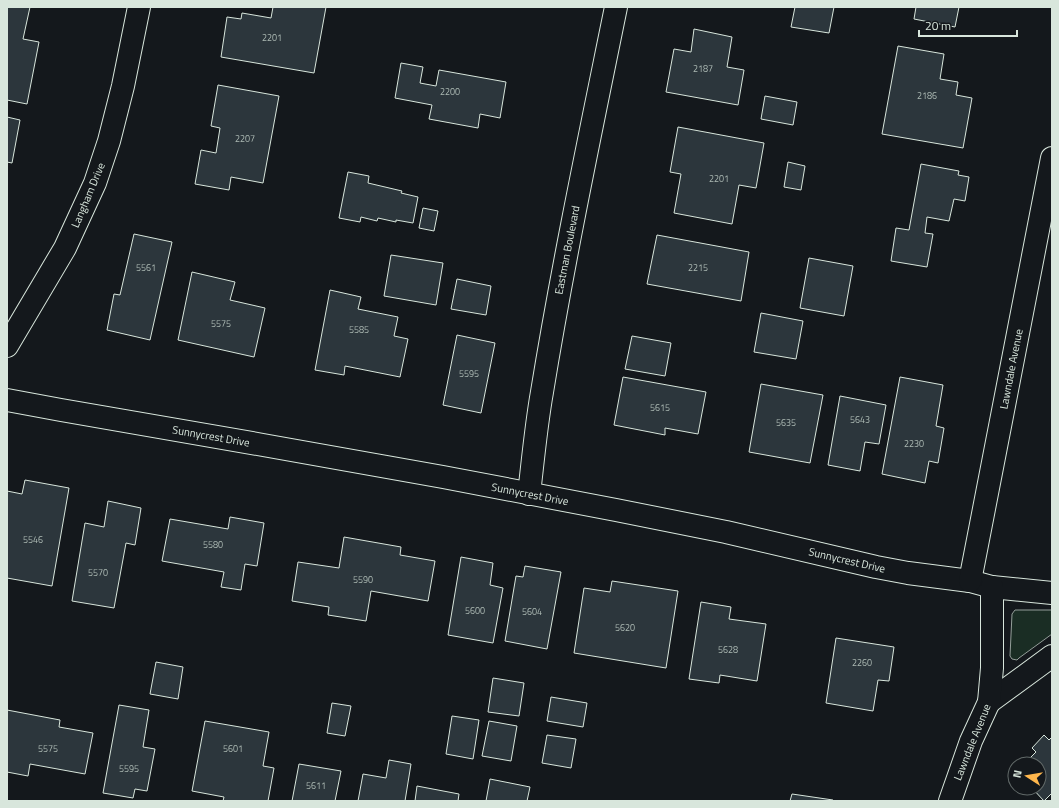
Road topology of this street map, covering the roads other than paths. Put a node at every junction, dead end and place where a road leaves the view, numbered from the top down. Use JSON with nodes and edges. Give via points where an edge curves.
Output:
{"nodes":[{"id":1,"x":139,"y":7,"type":"edge"},
{"id":2,"x":616,"y":7,"type":"edge"},
{"id":3,"x":1052,"y":158,"type":"edge"},
{"id":4,"x":7,"y":346,"type":"edge"},
{"id":5,"x":7,"y":400,"type":"edge"},
{"id":6,"x":529,"y":494,"type":"junction"},
{"id":7,"x":970,"y":581,"type":"junction"},
{"id":8,"x":992,"y":587,"type":"junction"},
{"id":9,"x":1052,"y":593,"type":"edge"},
{"id":10,"x":1052,"y":656,"type":"edge"},
{"id":11,"x":989,"y":702,"type":"junction"},
{"id":12,"x":950,"y":801,"type":"edge"}],
"edges":[{"from":1,"to":4,"type":"street","name":"Langham Drive","via":[[123,86],[95,183],[65,248]]},
{"from":2,"to":6,"type":"street","name":"Eastman Boulevard","via":[[556,305]]},
{"from":3,"to":7,"type":"street","name":"Lawndale Avenue"},
{"from":5,"to":6,"type":"street","name":"Sunnycrest Drive"},
{"from":6,"to":7,"type":"street","name":"Sunnycrest Drive","via":[[726,532],[876,567]]},
{"from":7,"to":8,"type":"street","name":"Sunnycrest Drive"},
{"from":8,"to":9,"type":"street","name":"Sunnycrest Drive"},
{"from":8,"to":11,"type":"street","name":"Lawndale Avenue","via":[[992,668]]},
{"from":10,"to":11,"type":"street"},
{"from":11,"to":12,"type":"street","name":"Lawndale Avenue","via":[[971,741]]}]}
